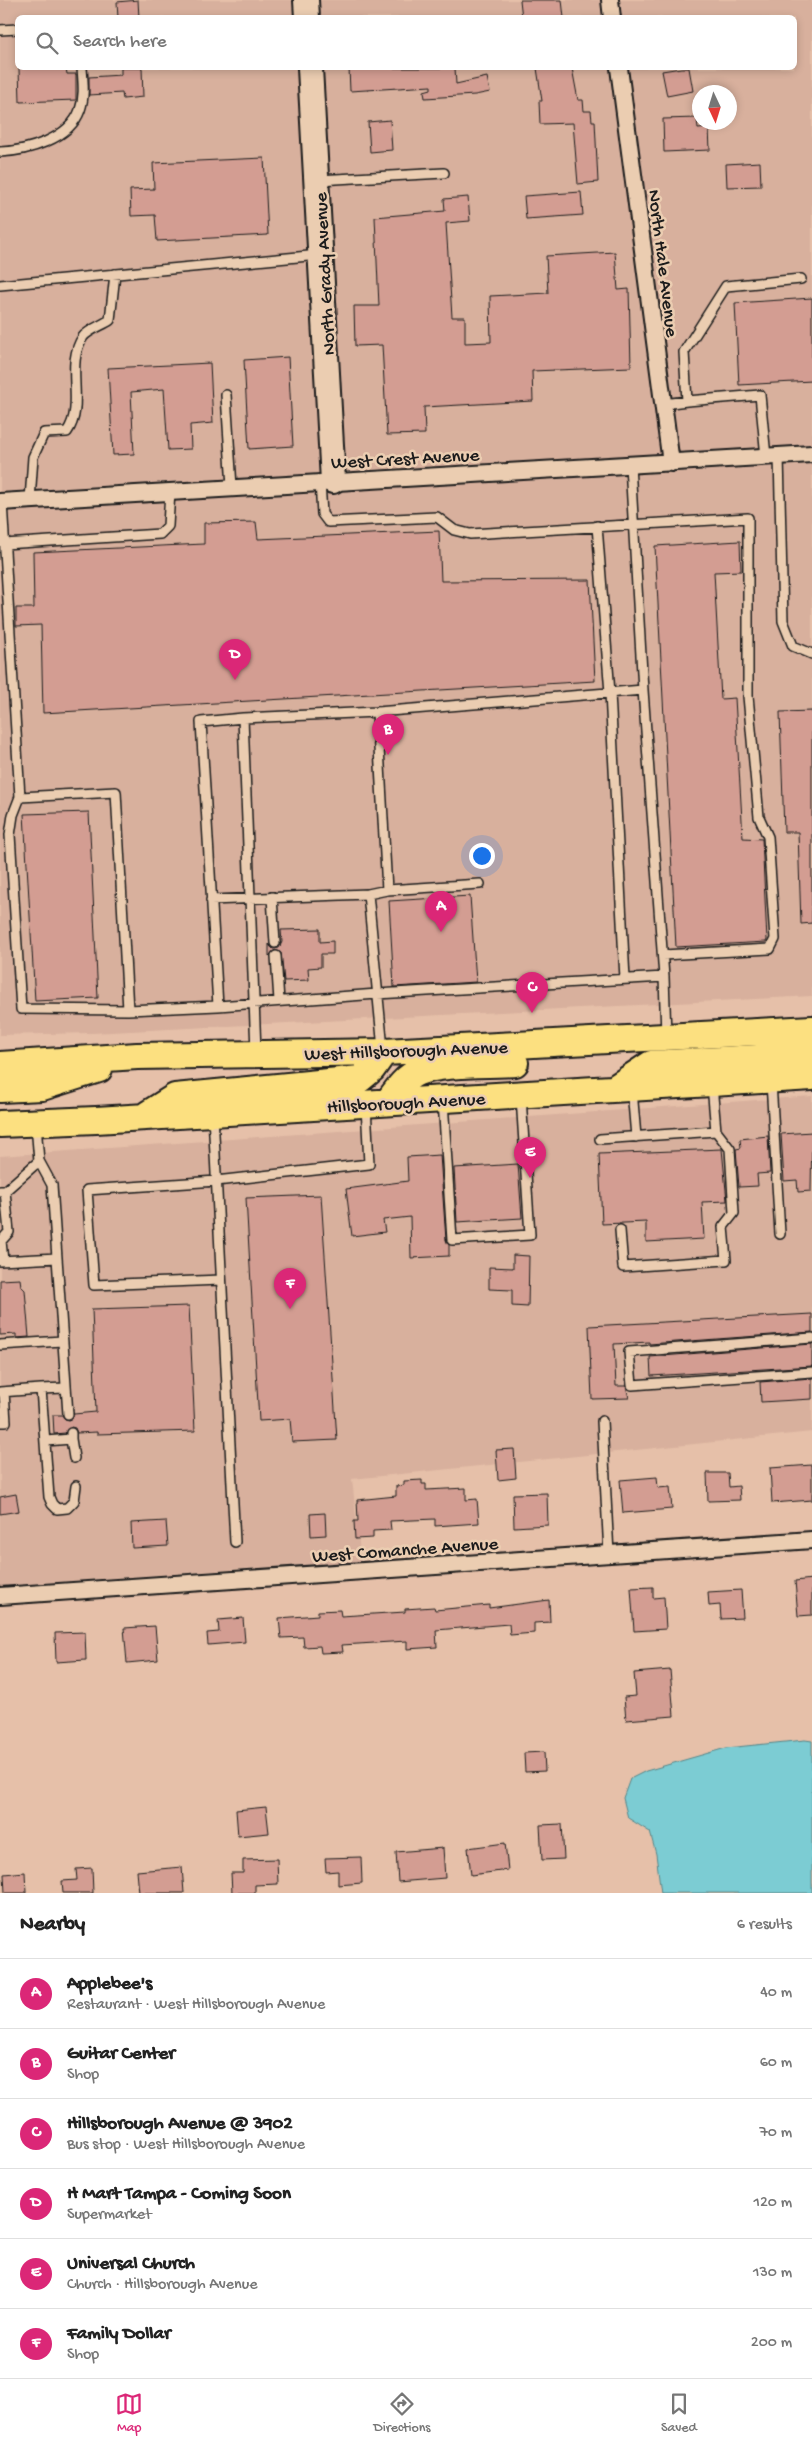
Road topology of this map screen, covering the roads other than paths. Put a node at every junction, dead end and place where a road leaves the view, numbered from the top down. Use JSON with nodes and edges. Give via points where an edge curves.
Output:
{"nodes":[{"id":1,"x":306,"y":0,"type":"edge"},
{"id":2,"x":610,"y":0,"type":"edge"},
{"id":3,"x":307,"y":15,"type":"edge"},
{"id":4,"x":612,"y":15,"type":"edge"},
{"id":5,"x":15,"y":29,"type":"edge"},
{"id":6,"x":0,"y":30,"type":"edge"},
{"id":7,"x":82,"y":70,"type":"edge"},
{"id":8,"x":310,"y":70,"type":"edge"},
{"id":9,"x":619,"y":70,"type":"edge"},
{"id":10,"x":0,"y":152,"type":"edge"},
{"id":11,"x":444,"y":173,"type":"dead end"},
{"id":12,"x":318,"y":180,"type":"junction"},
{"id":13,"x":322,"y":254,"type":"junction"},
{"id":14,"x":115,"y":274,"type":"junction"},
{"id":15,"x":801,"y":279,"type":"dead end"},
{"id":16,"x":0,"y":285,"type":"edge"},
{"id":17,"x":226,"y":395,"type":"dead end"},
{"id":18,"x":687,"y":401,"type":"junction"},
{"id":19,"x":663,"y":404,"type":"junction"},
{"id":20,"x":812,"y":454,"type":"edge"},
{"id":21,"x":772,"y":457,"type":"junction"},
{"id":22,"x":671,"y":463,"type":"junction"},
{"id":23,"x":630,"y":465,"type":"junction"},
{"id":24,"x":326,"y":482,"type":"junction"},
{"id":25,"x":232,"y":487,"type":"junction"},
{"id":26,"x":170,"y":491,"type":"junction"},
{"id":27,"x":30,"y":500,"type":"junction"},
{"id":28,"x":1,"y":502,"type":"edge"},
{"id":29,"x":634,"y":524,"type":"junction"},
{"id":30,"x":597,"y":526,"type":"junction"},
{"id":31,"x":4,"y":544,"type":"junction"},
{"id":32,"x":812,"y":654,"type":"edge"},
{"id":33,"x":643,"y":690,"type":"junction"},
{"id":34,"x":610,"y":693,"type":"junction"},
{"id":35,"x":377,"y":712,"type":"junction"},
{"id":36,"x":242,"y":718,"type":"junction"},
{"id":37,"x":20,"y":798,"type":"junction"},
{"id":38,"x":480,"y":884,"type":"dead end"},
{"id":39,"x":387,"y":890,"type":"junction"},
{"id":40,"x":368,"y":894,"type":"junction"},
{"id":41,"x":272,"y":897,"type":"junction"},
{"id":42,"x":250,"y":898,"type":"junction"},
{"id":43,"x":212,"y":900,"type":"junction"},
{"id":44,"x":275,"y":943,"type":"dead end"},
{"id":45,"x":663,"y":955,"type":"junction"},
{"id":46,"x":276,"y":956,"type":"dead end"},
{"id":47,"x":664,"y":977,"type":"junction"},
{"id":48,"x":625,"y":979,"type":"junction"},
{"id":49,"x":377,"y":994,"type":"junction"},
{"id":50,"x":279,"y":1001,"type":"junction"},
{"id":51,"x":254,"y":1002,"type":"junction"},
{"id":52,"x":218,"y":1006,"type":"junction"},
{"id":53,"x":128,"y":1010,"type":"junction"},
{"id":54,"x":812,"y":1029,"type":"edge"},
{"id":55,"x":656,"y":1038,"type":"junction"},
{"id":56,"x":384,"y":1052,"type":"junction"},
{"id":57,"x":812,"y":1052,"type":"edge"},
{"id":58,"x":257,"y":1054,"type":"junction"},
{"id":59,"x":137,"y":1056,"type":"junction"},
{"id":60,"x":0,"y":1065,"type":"edge"},
{"id":61,"x":812,"y":1077,"type":"edge"},
{"id":62,"x":771,"y":1079,"type":"junction"},
{"id":63,"x":712,"y":1083,"type":"junction"},
{"id":64,"x":623,"y":1088,"type":"junction"},
{"id":65,"x":0,"y":1090,"type":"edge"},
{"id":66,"x":521,"y":1094,"type":"junction"},
{"id":67,"x":443,"y":1098,"type":"junction"},
{"id":68,"x":377,"y":1102,"type":"junction"},
{"id":69,"x":213,"y":1113,"type":"junction"},
{"id":70,"x":144,"y":1117,"type":"junction"},
{"id":71,"x":36,"y":1123,"type":"junction"},
{"id":72,"x":0,"y":1124,"type":"edge"},
{"id":73,"x":716,"y":1131,"type":"junction"},
{"id":74,"x":636,"y":1137,"type":"junction"},
{"id":75,"x":600,"y":1139,"type":"dead end"},
{"id":76,"x":39,"y":1160,"type":"junction"},
{"id":77,"x":216,"y":1181,"type":"junction"},
{"id":78,"x":3,"y":1191,"type":"edge"},
{"id":79,"x":620,"y":1230,"type":"dead end"},
{"id":80,"x":780,"y":1234,"type":"dead end"},
{"id":81,"x":1,"y":1241,"type":"edge"},
{"id":82,"x":56,"y":1258,"type":"junction"},
{"id":83,"x":2,"y":1261,"type":"edge"},
{"id":84,"x":222,"y":1280,"type":"junction"},
{"id":85,"x":812,"y":1338,"type":"edge"},
{"id":86,"x":62,"y":1341,"type":"junction"},
{"id":87,"x":0,"y":1345,"type":"edge"},
{"id":88,"x":812,"y":1372,"type":"edge"},
{"id":89,"x":65,"y":1388,"type":"junction"},
{"id":90,"x":42,"y":1389,"type":"junction"},
{"id":91,"x":2,"y":1392,"type":"edge"},
{"id":92,"x":68,"y":1414,"type":"dead end"},
{"id":93,"x":602,"y":1421,"type":"dead end"},
{"id":94,"x":0,"y":1422,"type":"edge"},
{"id":95,"x":46,"y":1441,"type":"junction"},
{"id":96,"x":74,"y":1458,"type":"dead end"},
{"id":97,"x":76,"y":1486,"type":"dead end"},
{"id":98,"x":812,"y":1540,"type":"edge"},
{"id":99,"x":235,"y":1542,"type":"dead end"},
{"id":100,"x":609,"y":1554,"type":"junction"},
{"id":101,"x":0,"y":1596,"type":"edge"}],
"edges":[{"from":1,"to":3,"type":"street"},
{"from":2,"to":4,"type":"street"},
{"from":5,"to":6,"type":"lane"},
{"from":7,"to":10,"type":"lane","via":[[83,96],[79,112],[68,128],[47,140]]},
{"from":8,"to":12,"type":"street","name":"North Grady Avenue"},
{"from":9,"to":19,"type":"street","name":"North Hale Avenue"},
{"from":11,"to":12,"type":"lane"},
{"from":12,"to":13,"type":"street","name":"North Grady Avenue"},
{"from":13,"to":14,"type":"lane"},
{"from":13,"to":24,"type":"street","name":"North Grady Avenue"},
{"from":14,"to":16,"type":"lane"},
{"from":14,"to":27,"type":"lane","via":[[110,320],[84,336],[76,355],[74,422],[67,432],[44,433],[33,457]]},
{"from":15,"to":18,"type":"lane","via":[[726,286],[684,352]]},
{"from":17,"to":25,"type":"lane"},
{"from":18,"to":19,"type":"lane"},
{"from":18,"to":21,"type":"lane","via":[[760,395]]},
{"from":19,"to":22,"type":"street","name":"North Hale Avenue"},
{"from":20,"to":21,"type":"street","name":"West Crest Avenue"},
{"from":21,"to":22,"type":"street","name":"West Crest Avenue"},
{"from":21,"to":32,"type":"lane","via":[[783,622],[794,646]]},
{"from":22,"to":23,"type":"street","name":"West Crest Avenue"},
{"from":23,"to":24,"type":"street","name":"West Crest Avenue"},
{"from":23,"to":29,"type":"lane"},
{"from":24,"to":25,"type":"street","name":"West Crest Avenue"},
{"from":24,"to":30,"type":"lane","via":[[322,514],[328,522],[436,517],[454,530],[470,534]]},
{"from":25,"to":26,"type":"street","name":"West Crest Avenue"},
{"from":26,"to":27,"type":"street","name":"West Crest Avenue"},
{"from":26,"to":31,"type":"lane","via":[[168,526],[160,534]]},
{"from":27,"to":28,"type":"street","name":"West Crest Avenue"},
{"from":28,"to":31,"type":"lane"},
{"from":29,"to":30,"type":"lane"},
{"from":29,"to":33,"type":"lane"},
{"from":29,"to":45,"type":"lane","via":[[748,518],[748,696],[759,817],[768,837],[774,939],[770,949]]},
{"from":30,"to":34,"type":"lane"},
{"from":31,"to":37,"type":"lane"},
{"from":33,"to":34,"type":"lane"},
{"from":33,"to":45,"type":"lane"},
{"from":34,"to":35,"type":"lane"},
{"from":34,"to":48,"type":"lane"},
{"from":35,"to":36,"type":"lane"},
{"from":35,"to":39,"type":"lane"},
{"from":36,"to":42,"type":"lane"},
{"from":36,"to":43,"type":"lane","via":[[201,722]]},
{"from":37,"to":53,"type":"lane","via":[[116,792]]},
{"from":37,"to":53,"type":"lane","via":[[10,835],[21,1009]]},
{"from":38,"to":39,"type":"lane"},
{"from":39,"to":40,"type":"lane"},
{"from":40,"to":41,"type":"lane"},
{"from":40,"to":49,"type":"lane"},
{"from":41,"to":42,"type":"lane"},
{"from":41,"to":44,"type":"lane"},
{"from":42,"to":43,"type":"lane"},
{"from":42,"to":51,"type":"lane"},
{"from":43,"to":52,"type":"lane"},
{"from":45,"to":47,"type":"lane"},
{"from":46,"to":50,"type":"lane"},
{"from":47,"to":48,"type":"lane"},
{"from":47,"to":55,"type":"lane"},
{"from":48,"to":49,"type":"lane"},
{"from":49,"to":50,"type":"lane"},
{"from":49,"to":56,"type":"lane"},
{"from":50,"to":51,"type":"lane"},
{"from":51,"to":52,"type":"lane"},
{"from":51,"to":58,"type":"lane"},
{"from":52,"to":53,"type":"lane"},
{"from":54,"to":55,"type":"main road","name":"West Hillsborough Avenue"},
{"from":55,"to":56,"type":"main road","name":"West Hillsborough Avenue"},
{"from":55,"to":68,"type":"main road","via":[[603,1057],[417,1072]]},
{"from":56,"to":58,"type":"main road","name":"West Hillsborough Avenue"},
{"from":56,"to":70,"type":"main road","via":[[360,1079],[176,1097]]},
{"from":57,"to":64,"type":"main road","via":[[810,1055],[651,1064]]},
{"from":58,"to":59,"type":"main road","name":"West Hillsborough Avenue"},
{"from":59,"to":60,"type":"main road","name":"West Hillsborough Avenue"},
{"from":59,"to":65,"type":"main road","via":[[42,1087]]},
{"from":61,"to":62,"type":"main road","name":"Hillsborough Avenue"},
{"from":62,"to":63,"type":"main road","name":"Hillsborough Avenue"},
{"from":62,"to":80,"type":"lane"},
{"from":63,"to":64,"type":"main road","name":"Hillsborough Avenue"},
{"from":63,"to":73,"type":"lane"},
{"from":64,"to":66,"type":"main road","name":"Hillsborough Avenue"},
{"from":64,"to":74,"type":"lane"},
{"from":66,"to":67,"type":"main road","name":"Hillsborough Avenue"},
{"from":66,"to":67,"type":"lane","via":[[530,1235],[452,1240]]},
{"from":67,"to":68,"type":"main road","name":"Hillsborough Avenue"},
{"from":68,"to":69,"type":"main road","name":"Hillsborough Avenue"},
{"from":68,"to":77,"type":"lane","via":[[369,1164]]},
{"from":69,"to":70,"type":"main road","name":"Hillsborough Avenue"},
{"from":69,"to":77,"type":"lane"},
{"from":70,"to":71,"type":"main road","name":"Hillsborough Avenue"},
{"from":71,"to":72,"type":"main road","name":"Hillsborough Avenue"},
{"from":71,"to":76,"type":"lane"},
{"from":73,"to":74,"type":"lane"},
{"from":73,"to":79,"type":"lane","via":[[730,1149],[734,1214],[723,1227],[726,1260],[623,1267]]},
{"from":74,"to":75,"type":"lane"},
{"from":76,"to":78,"type":"lane"},
{"from":76,"to":82,"type":"lane","via":[[52,1184]]},
{"from":77,"to":84,"type":"lane"},
{"from":77,"to":84,"type":"lane","via":[[87,1190],[94,1285]]},
{"from":78,"to":81,"type":"lane","via":[[9,1232]]},
{"from":81,"to":83,"type":"lane"},
{"from":82,"to":83,"type":"lane"},
{"from":82,"to":86,"type":"lane"},
{"from":84,"to":99,"type":"lane"},
{"from":85,"to":88,"type":"lane","via":[[629,1352],[632,1385]]},
{"from":86,"to":87,"type":"lane"},
{"from":86,"to":89,"type":"lane"},
{"from":89,"to":90,"type":"lane"},
{"from":89,"to":92,"type":"lane"},
{"from":90,"to":91,"type":"lane"},
{"from":90,"to":95,"type":"lane"},
{"from":91,"to":94,"type":"lane","via":[[6,1422]]},
{"from":93,"to":100,"type":"lane"},
{"from":95,"to":96,"type":"lane","via":[[71,1436]]},
{"from":95,"to":97,"type":"lane","via":[[52,1504],[58,1509],[67,1508],[74,1501]]},
{"from":98,"to":100,"type":"street","name":"West Comanche Avenue"},
{"from":100,"to":101,"type":"street","name":"West Comanche Avenue"}]}
